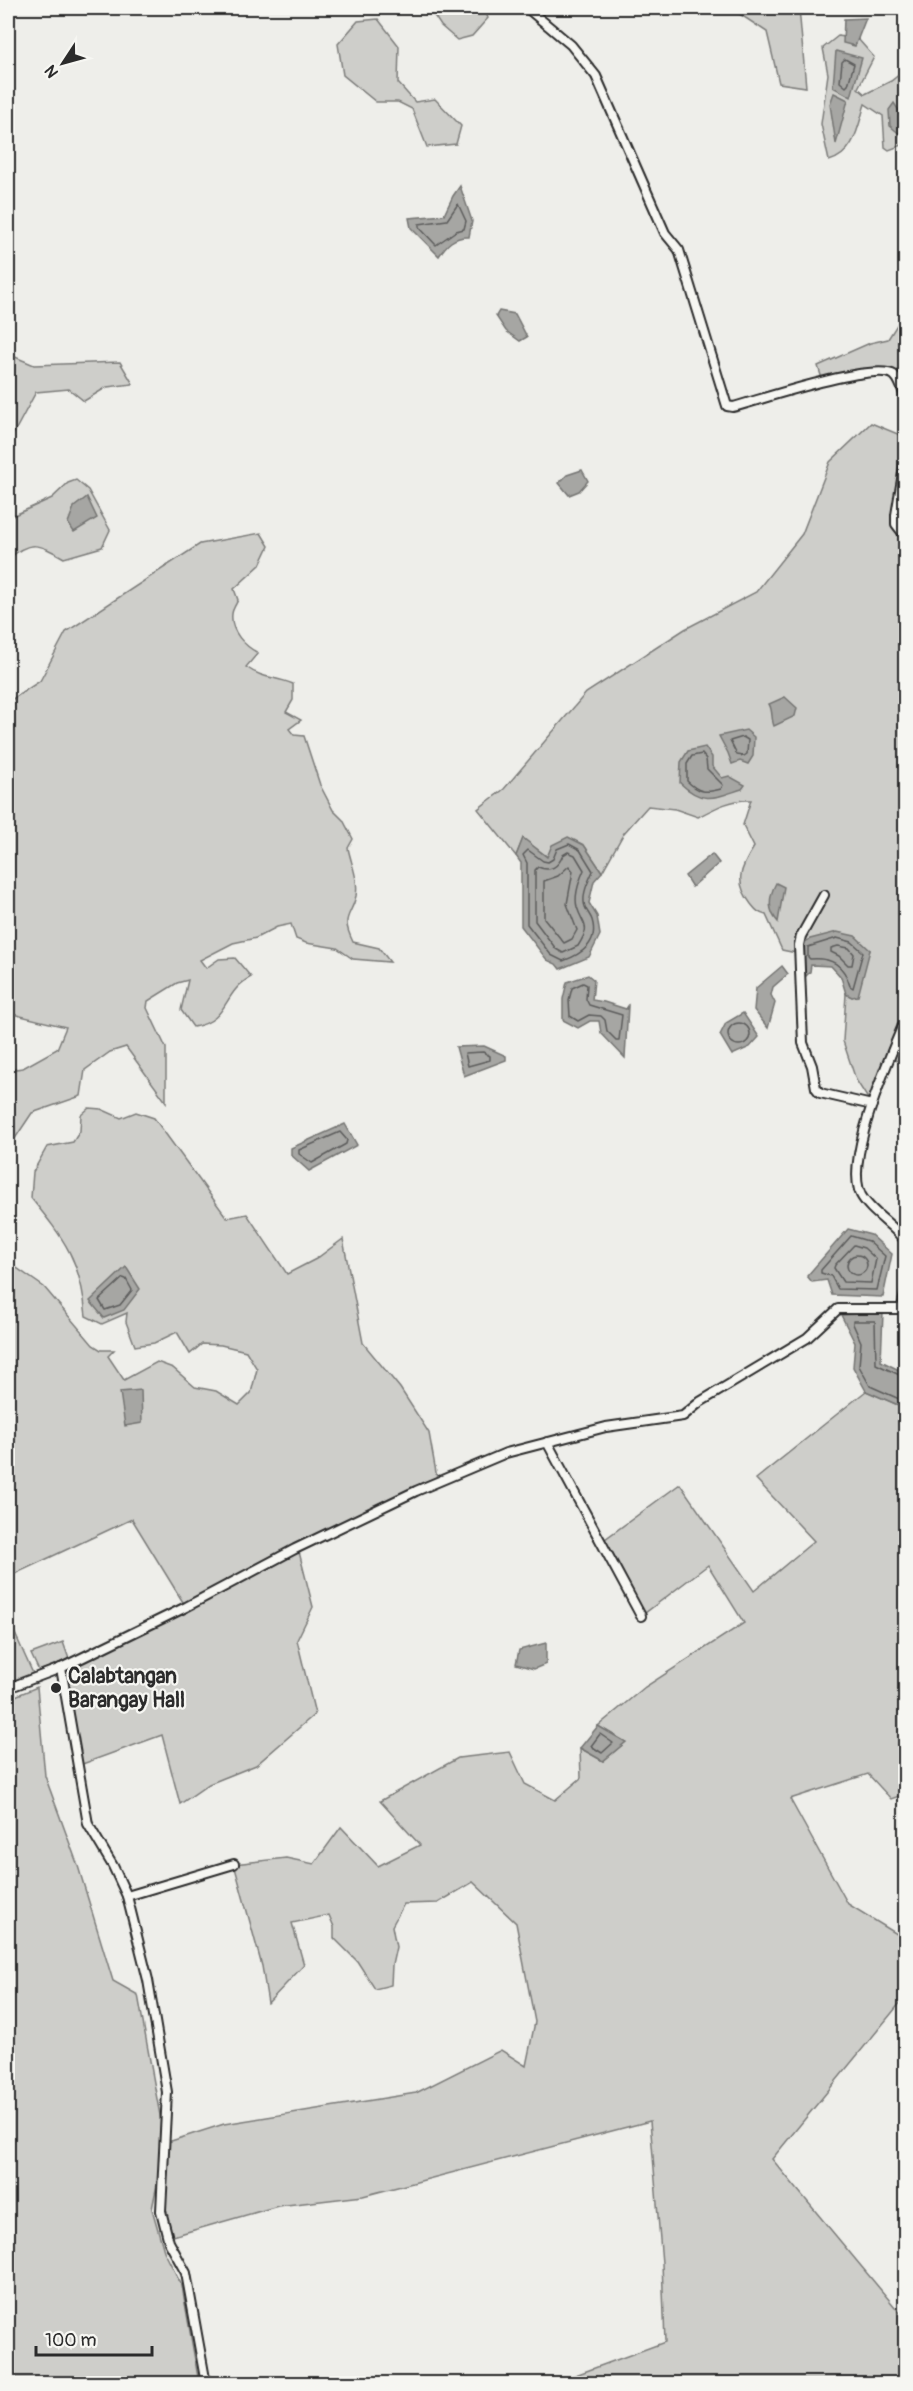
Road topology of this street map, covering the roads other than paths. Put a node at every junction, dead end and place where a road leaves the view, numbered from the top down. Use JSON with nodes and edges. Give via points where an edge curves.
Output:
{"nodes":[{"id":1,"x":527,"y":8,"type":"edge"},
{"id":2,"x":906,"y":400,"type":"edge"},
{"id":3,"x":906,"y":455,"type":"edge"},
{"id":4,"x":906,"y":537,"type":"edge"},
{"id":5,"x":824,"y":895,"type":"dead end"},
{"id":6,"x":906,"y":1018,"type":"edge"},
{"id":7,"x":872,"y":1105,"type":"junction"},
{"id":8,"x":906,"y":1242,"type":"edge"},
{"id":9,"x":906,"y":1290,"type":"edge"},
{"id":10,"x":547,"y":1442,"type":"junction"},
{"id":11,"x":641,"y":1616,"type":"dead end"},
{"id":12,"x":62,"y":1668,"type":"junction"},
{"id":13,"x":8,"y":1688,"type":"edge"},
{"id":14,"x":234,"y":1864,"type":"dead end"},
{"id":15,"x":127,"y":1896,"type":"junction"},
{"id":16,"x":206,"y":2384,"type":"edge"}],
"edges":[{"from":1,"to":2,"type":"street","via":[[571,45],[596,76],[665,233],[679,250],[726,406],[873,371],[894,375]]},
{"from":3,"to":4,"type":"street","via":[[896,515],[896,524]]},
{"from":5,"to":7,"type":"street","via":[[799,945],[803,1043],[820,1092]]},
{"from":6,"to":7,"type":"street"},
{"from":7,"to":8,"type":"street","via":[[856,1168],[859,1192]]},
{"from":9,"to":10,"type":"street","via":[[899,1309],[838,1309],[807,1338],[683,1416],[606,1427]]},
{"from":10,"to":11,"type":"street"},
{"from":10,"to":12,"type":"street","via":[[506,1453],[416,1491]]},
{"from":12,"to":13,"type":"street"},
{"from":12,"to":15,"type":"street","via":[[88,1824]]},
{"from":14,"to":15,"type":"street"},
{"from":15,"to":16,"type":"street","via":[[148,1980],[167,2092],[160,2211],[169,2242],[186,2273]]}]}
